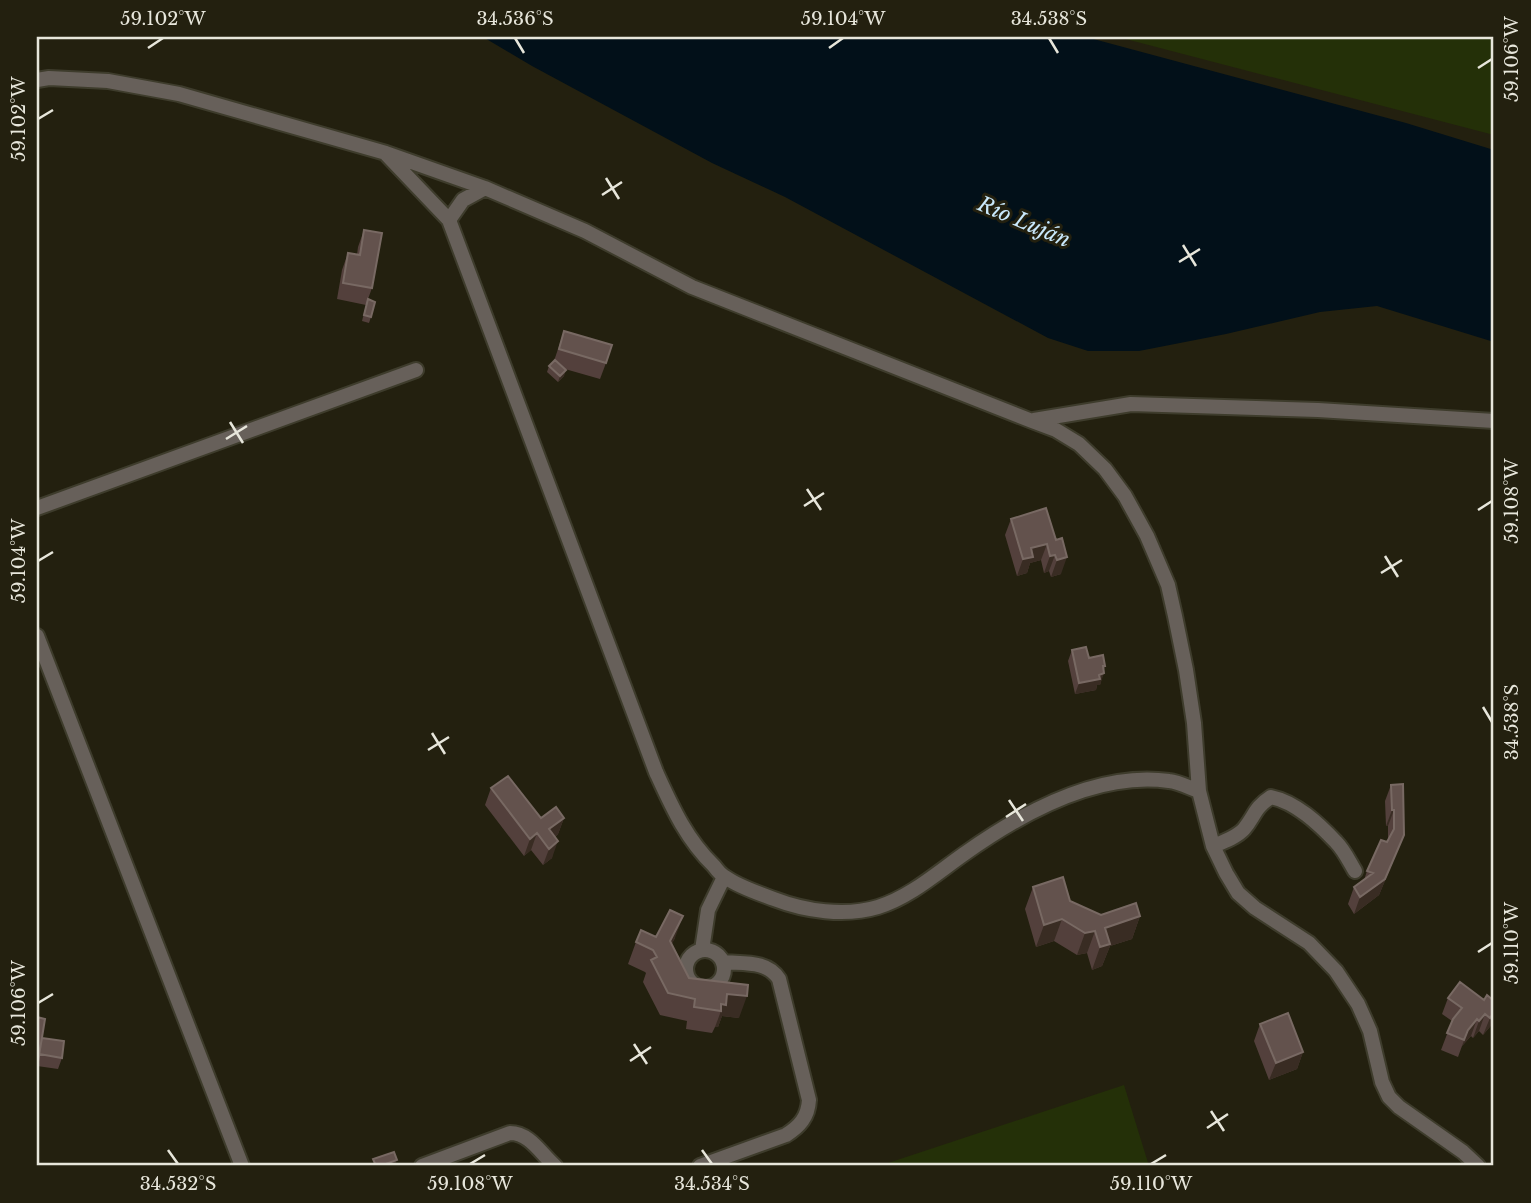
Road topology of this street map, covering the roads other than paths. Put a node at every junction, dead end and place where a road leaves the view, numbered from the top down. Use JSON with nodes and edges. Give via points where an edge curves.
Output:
{"nodes":[{"id":1,"x":37,"y":80,"type":"edge"},
{"id":2,"x":386,"y":153,"type":"junction"},
{"id":3,"x":485,"y":188,"type":"junction"},
{"id":4,"x":449,"y":220,"type":"junction"},
{"id":5,"x":416,"y":370,"type":"dead end"},
{"id":6,"x":1032,"y":421,"type":"junction"},
{"id":7,"x":1494,"y":421,"type":"edge"},
{"id":8,"x":37,"y":508,"type":"edge"},
{"id":9,"x":37,"y":636,"type":"edge"},
{"id":10,"x":1199,"y":791,"type":"junction"},
{"id":11,"x":1213,"y":846,"type":"junction"},
{"id":12,"x":1355,"y":871,"type":"dead end"},
{"id":13,"x":724,"y":877,"type":"junction"},
{"id":14,"x":702,"y":950,"type":"junction"},
{"id":15,"x":723,"y":961,"type":"junction"},
{"id":16,"x":242,"y":1166,"type":"edge"},
{"id":17,"x":422,"y":1166,"type":"edge"},
{"id":18,"x":555,"y":1166,"type":"edge"},
{"id":19,"x":700,"y":1166,"type":"edge"},
{"id":20,"x":1478,"y":1166,"type":"edge"}],
"edges":[{"from":1,"to":2,"type":"street","via":[[108,82],[179,93]]},
{"from":2,"to":3,"type":"street"},
{"from":2,"to":4,"type":"street"},
{"from":3,"to":4,"type":"street","via":[[463,200]]},
{"from":3,"to":6,"type":"street","via":[[585,231],[692,287]]},
{"from":4,"to":13,"type":"street","via":[[656,772],[689,839]]},
{"from":5,"to":8,"type":"street"},
{"from":6,"to":7,"type":"street","via":[[1131,404]]},
{"from":6,"to":10,"type":"street","via":[[1079,444],[1105,470],[1147,536],[1168,585],[1175,616],[1194,723]]},
{"from":9,"to":16,"type":"street"},
{"from":10,"to":11,"type":"street"},
{"from":10,"to":13,"type":"street","via":[[1171,781],[1144,780],[1075,792],[978,844],[911,892],[878,907],[849,912],[790,905]]},
{"from":11,"to":12,"type":"street","via":[[1238,835],[1271,797],[1309,817],[1338,843]]},
{"from":11,"to":20,"type":"street","via":[[1238,893],[1309,943],[1336,971],[1370,1031],[1389,1097]]},
{"from":13,"to":14,"type":"street","via":[[708,910]]},
{"from":14,"to":15,"type":"street","via":[[714,952]]},
{"from":14,"to":15,"type":"street","via":[[690,956],[685,967],[689,979],[699,987],[717,984]]},
{"from":15,"to":19,"type":"street","via":[[765,966],[779,979],[808,1111],[786,1135]]},
{"from":17,"to":18,"type":"street","via":[[510,1133],[528,1138]]}]}
